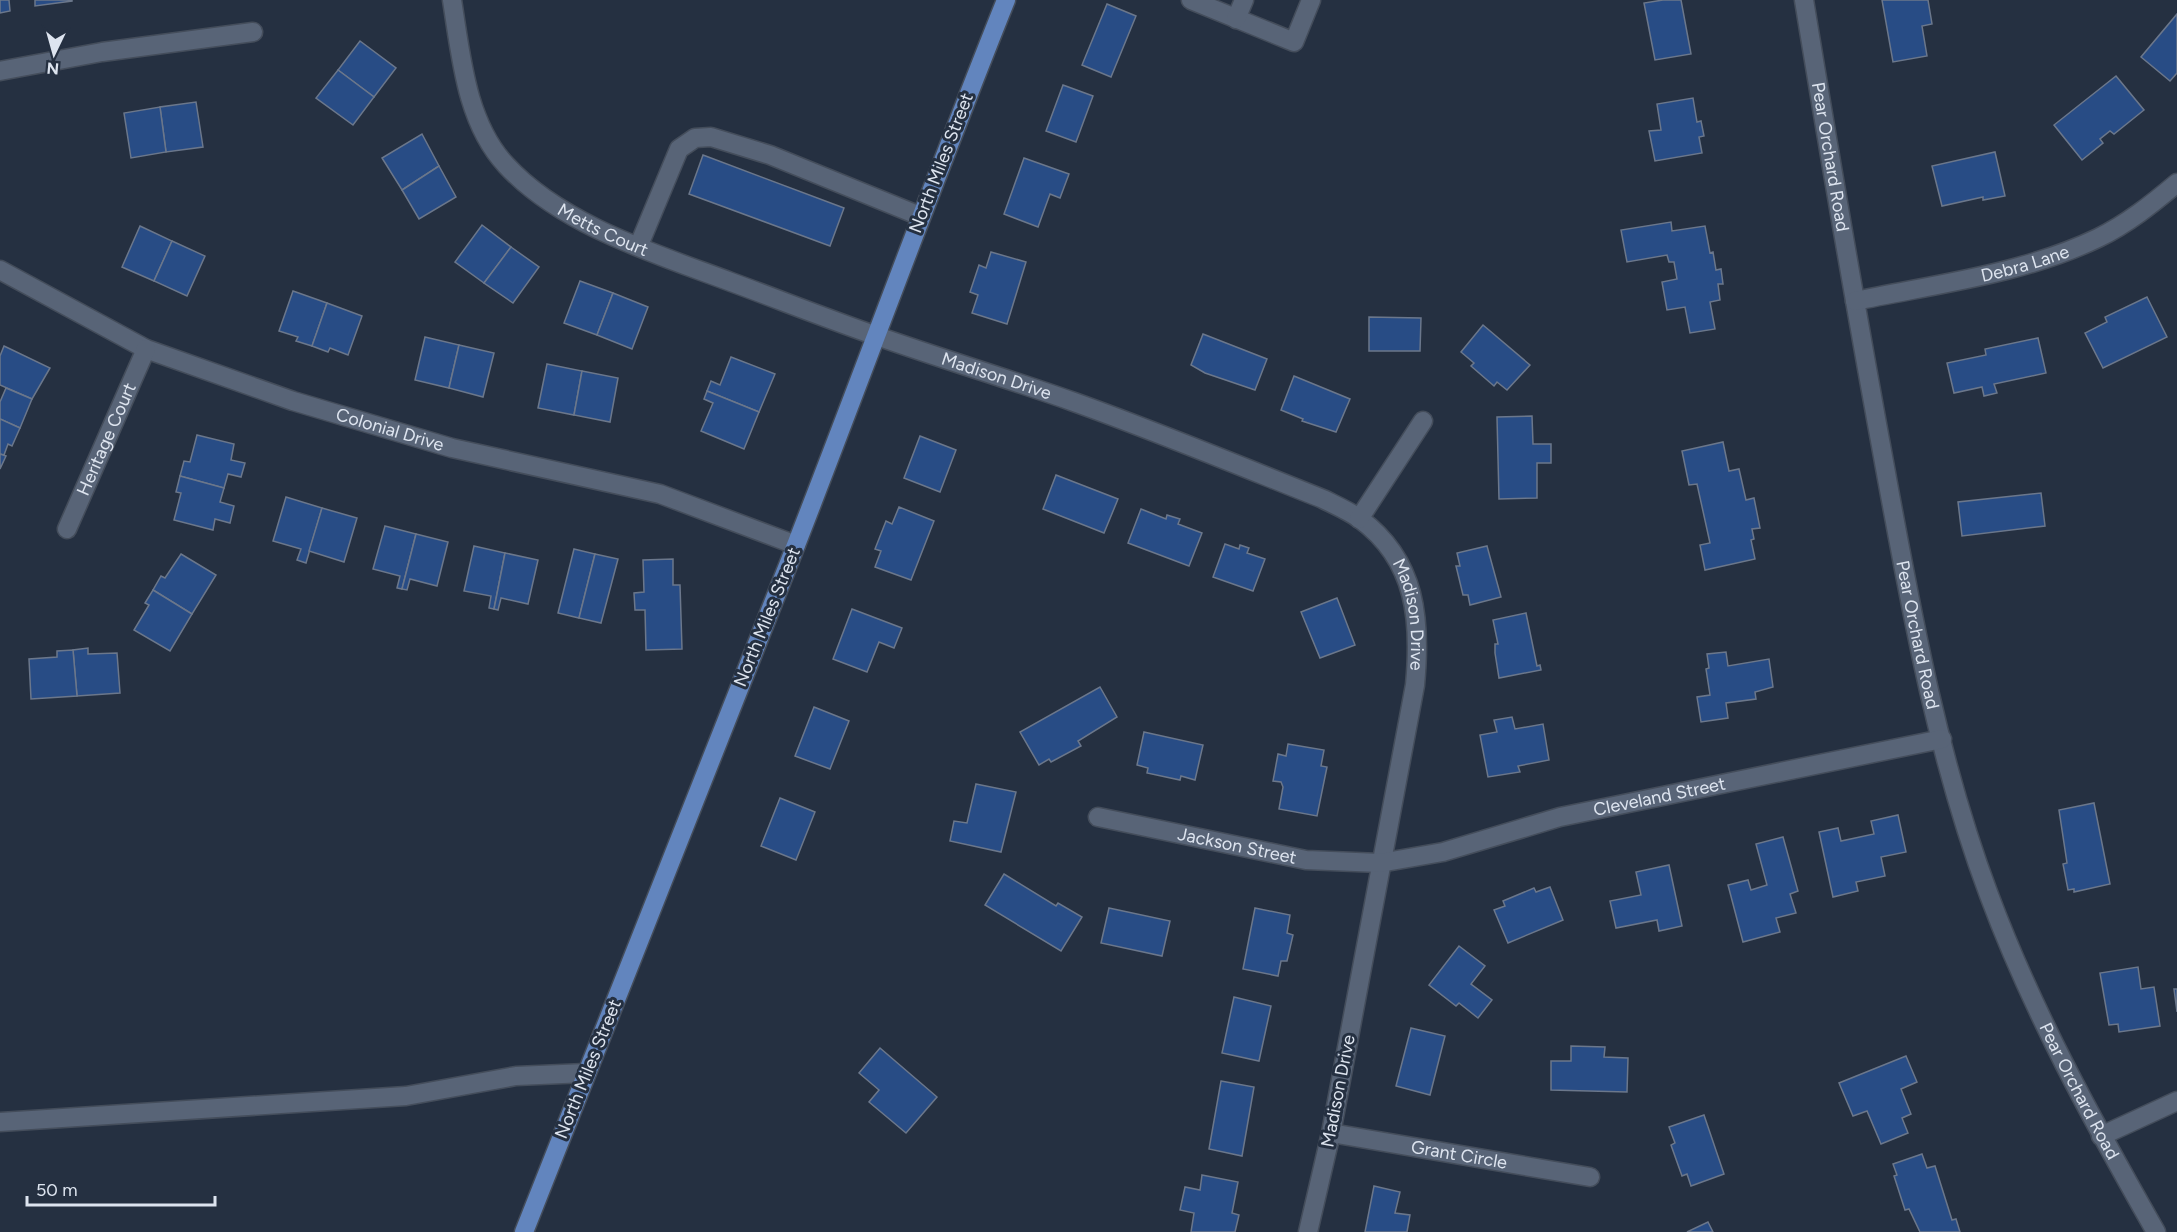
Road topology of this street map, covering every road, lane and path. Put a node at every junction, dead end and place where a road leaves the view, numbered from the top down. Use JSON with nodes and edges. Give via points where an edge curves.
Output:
{"nodes":[{"id":1,"x":452,"y":0,"type":"edge"},
{"id":2,"x":1006,"y":0,"type":"edge"},
{"id":3,"x":1191,"y":0,"type":"edge"},
{"id":4,"x":1244,"y":0,"type":"edge"},
{"id":5,"x":1311,"y":0,"type":"edge"},
{"id":6,"x":1804,"y":0,"type":"edge"},
{"id":7,"x":1236,"y":19,"type":"junction"},
{"id":8,"x":253,"y":32,"type":"dead end"},
{"id":9,"x":0,"y":71,"type":"edge"},
{"id":10,"x":2177,"y":183,"type":"edge"},
{"id":11,"x":920,"y":216,"type":"junction"},
{"id":12,"x":639,"y":245,"type":"junction"},
{"id":13,"x":0,"y":270,"type":"edge"},
{"id":14,"x":1855,"y":301,"type":"junction"},
{"id":15,"x":877,"y":336,"type":"junction"},
{"id":16,"x":146,"y":349,"type":"junction"},
{"id":17,"x":1423,"y":421,"type":"dead end"},
{"id":18,"x":1359,"y":519,"type":"junction"},
{"id":19,"x":67,"y":529,"type":"dead end"},
{"id":20,"x":796,"y":544,"type":"junction"},
{"id":21,"x":1942,"y":739,"type":"junction"},
{"id":22,"x":1098,"y":817,"type":"dead end"},
{"id":23,"x":1380,"y":863,"type":"junction"},
{"id":24,"x":586,"y":1073,"type":"junction"},
{"id":25,"x":2177,"y":1101,"type":"edge"},
{"id":26,"x":0,"y":1122,"type":"edge"},
{"id":27,"x":1331,"y":1133,"type":"junction"},
{"id":28,"x":2101,"y":1136,"type":"junction"},
{"id":29,"x":1590,"y":1177,"type":"dead end"},
{"id":30,"x":524,"y":1232,"type":"edge"},
{"id":31,"x":1308,"y":1232,"type":"edge"},
{"id":32,"x":2156,"y":1232,"type":"edge"}],
"edges":[{"from":1,"to":12,"type":"street","name":"Metts Court","via":[[472,106],[503,163],[551,204]]},
{"from":2,"to":11,"type":"main road","name":"North Miles Street"},
{"from":3,"to":7,"type":"street"},
{"from":4,"to":7,"type":"street"},
{"from":5,"to":7,"type":"street","via":[[1294,42]]},
{"from":6,"to":14,"type":"street","name":"Pear Orchard Road"},
{"from":8,"to":9,"type":"street","via":[[102,52]]},
{"from":10,"to":14,"type":"street","name":"Debra Lane","via":[[2128,221],[2072,250],[2014,268]]},
{"from":11,"to":12,"type":"street","via":[[770,155],[711,137],[695,138],[679,149]]},
{"from":11,"to":15,"type":"main road","name":"North Miles Street"},
{"from":12,"to":15,"type":"street","name":"Metts Court"},
{"from":13,"to":16,"type":"street","name":"Colonial Drive"},
{"from":14,"to":21,"type":"street","name":"Pear Orchard Road","via":[[1898,537]]},
{"from":15,"to":18,"type":"street","name":"Madison Drive","via":[[1075,402],[1323,499]]},
{"from":15,"to":20,"type":"main road","name":"North Miles Street"},
{"from":16,"to":19,"type":"street","name":"Heritage Court"},
{"from":16,"to":20,"type":"street","name":"Colonial Drive","via":[[293,401],[452,448],[660,494]]},
{"from":17,"to":18,"type":"street"},
{"from":18,"to":23,"type":"street","name":"Madison Drive","via":[[1383,540],[1403,569],[1416,603],[1419,642],[1408,735]]},
{"from":20,"to":24,"type":"main road","name":"North Miles Street"},
{"from":21,"to":23,"type":"street","name":"Cleveland Street","via":[[1560,817],[1443,852]]},
{"from":21,"to":28,"type":"street","name":"Pear Orchard Road","via":[[1988,893],[2028,992]]},
{"from":22,"to":23,"type":"street","name":"Jackson Street","via":[[1306,861]]},
{"from":23,"to":27,"type":"street","name":"Madison Drive"},
{"from":24,"to":26,"type":"street","via":[[516,1076],[406,1096]]},
{"from":24,"to":30,"type":"main road","name":"North Miles Street"},
{"from":25,"to":28,"type":"street"},
{"from":27,"to":29,"type":"street","name":"Grant Circle"},
{"from":27,"to":31,"type":"street","name":"Madison Drive"},
{"from":28,"to":32,"type":"street","name":"Pear Orchard Road"}]}
